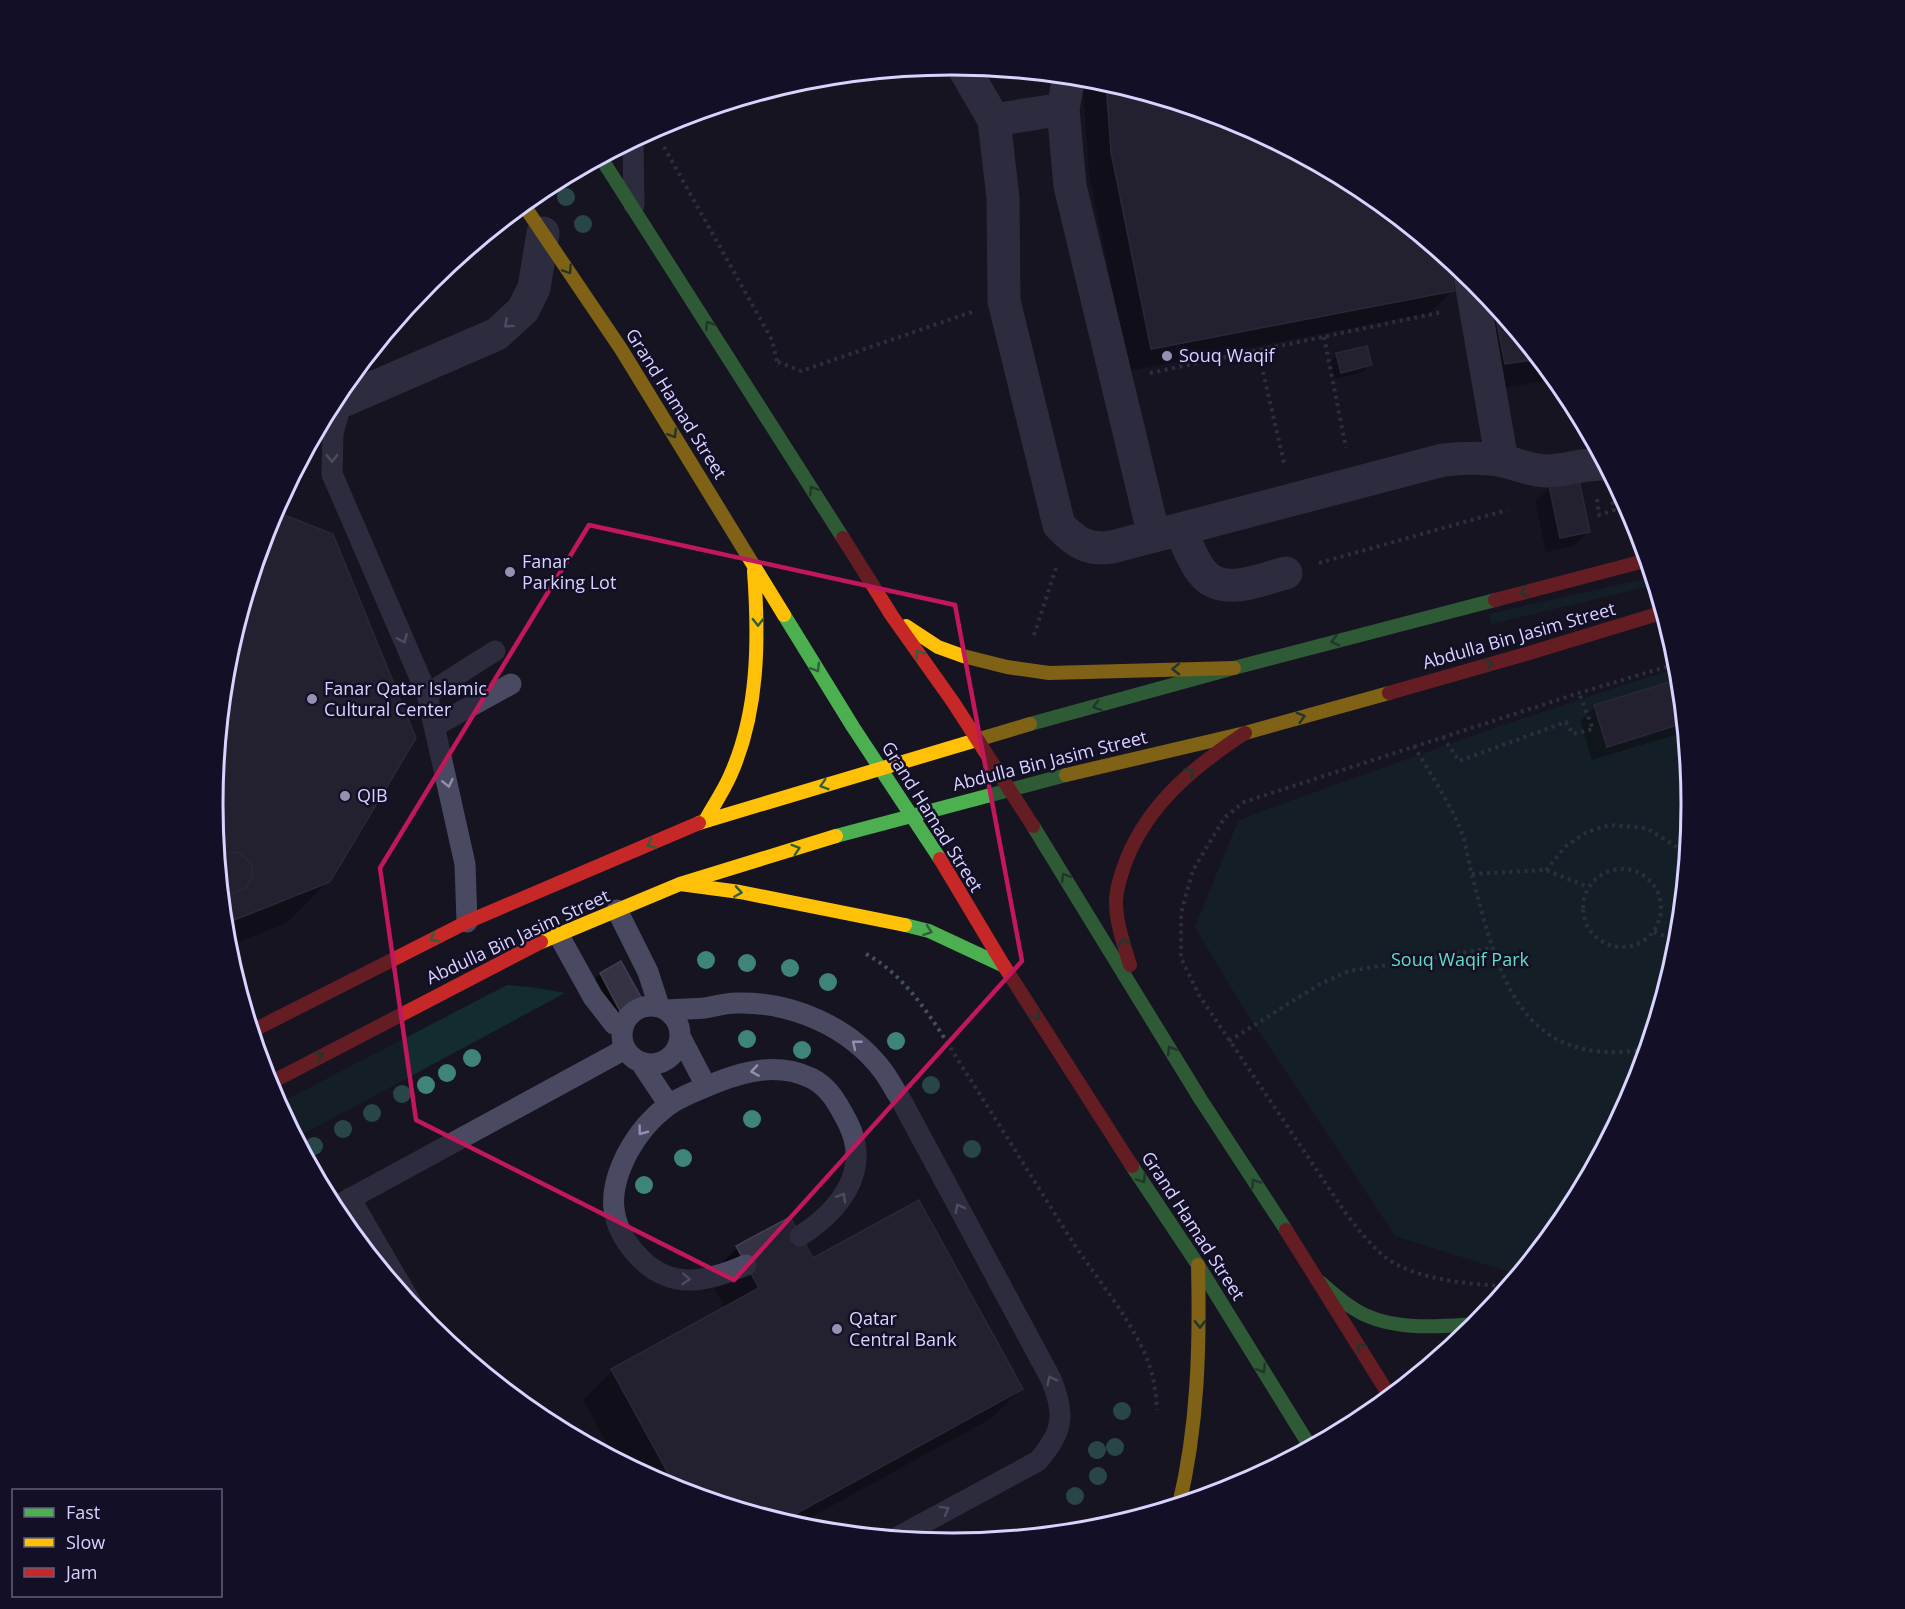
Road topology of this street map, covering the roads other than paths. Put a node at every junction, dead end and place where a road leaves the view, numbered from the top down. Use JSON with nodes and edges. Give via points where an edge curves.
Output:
{"nodes":[{"id":1,"x":968,"y":76,"type":"edge"},
{"id":2,"x":1067,"y":84,"type":"edge"},
{"id":3,"x":1063,"y":109,"type":"junction"},
{"id":4,"x":994,"y":120,"type":"junction"},
{"id":5,"x":633,"y":149,"type":"edge"},
{"id":6,"x":605,"y":164,"type":"edge"},
{"id":7,"x":634,"y":209,"type":"junction"},
{"id":8,"x":528,"y":212,"type":"edge"},
{"id":9,"x":543,"y":233,"type":"junction"},
{"id":10,"x":1474,"y":295,"type":"edge"},
{"id":11,"x":346,"y":399,"type":"edge"},
{"id":12,"x":335,"y":418,"type":"edge"},
{"id":13,"x":1502,"y":461,"type":"junction"},
{"id":14,"x":1598,"y":470,"type":"edge"},
{"id":15,"x":1167,"y":533,"type":"junction"},
{"id":16,"x":1640,"y":562,"type":"edge"},
{"id":17,"x":754,"y":563,"type":"junction"},
{"id":18,"x":1286,"y":573,"type":"road end"},
{"id":19,"x":1656,"y":614,"type":"edge"},
{"id":20,"x":892,"y":616,"type":"junction"},
{"id":21,"x":495,"y":651,"type":"dead end"},
{"id":22,"x":1234,"y":668,"type":"junction"},
{"id":23,"x":511,"y":684,"type":"dead end"},
{"id":24,"x":427,"y":694,"type":"junction"},
{"id":25,"x":435,"y":726,"type":"junction"},
{"id":26,"x":1245,"y":733,"type":"junction"},
{"id":27,"x":977,"y":739,"type":"junction"},
{"id":28,"x":880,"y":768,"type":"junction"},
{"id":29,"x":1011,"y":789,"type":"junction"},
{"id":30,"x":911,"y":815,"type":"junction"},
{"id":31,"x":705,"y":821,"type":"junction"},
{"id":32,"x":680,"y":884,"type":"junction"},
{"id":33,"x":617,"y":910,"type":"junction"},
{"id":34,"x":467,"y":922,"type":"junction"},
{"id":35,"x":558,"y":934,"type":"junction"},
{"id":36,"x":1004,"y":966,"type":"junction"},
{"id":37,"x":1139,"y":998,"type":"junction"},
{"id":38,"x":663,"y":1008,"type":"junction"},
{"id":39,"x":623,"y":1027,"type":"junction"},
{"id":40,"x":259,"y":1028,"type":"edge"},
{"id":41,"x":681,"y":1038,"type":"junction"},
{"id":42,"x":633,"y":1056,"type":"junction"},
{"id":43,"x":277,"y":1079,"type":"edge"},
{"id":44,"x":706,"y":1086,"type":"junction"},
{"id":45,"x":669,"y":1105,"type":"junction"},
{"id":46,"x":342,"y":1203,"type":"edge"},
{"id":47,"x":361,"y":1231,"type":"edge"},
{"id":48,"x":800,"y":1236,"type":"dead end"},
{"id":49,"x":746,"y":1265,"type":"dead end"},
{"id":50,"x":1198,"y":1266,"type":"junction"},
{"id":51,"x":1320,"y":1282,"type":"junction"},
{"id":52,"x":1463,"y":1325,"type":"edge"},
{"id":53,"x":1386,"y":1391,"type":"edge"},
{"id":54,"x":1307,"y":1441,"type":"edge"},
{"id":55,"x":1181,"y":1497,"type":"edge"},
{"id":56,"x":907,"y":1532,"type":"edge"}],
"edges":[{"from":1,"to":4,"type":"street"},
{"from":2,"to":3,"type":"street"},
{"from":3,"to":4,"type":"street"},
{"from":3,"to":15,"type":"street","via":[[1070,186],[1118,380]]},
{"from":4,"to":15,"type":"street","via":[[1003,198],[1004,301],[1059,525],[1077,541],[1099,549]]},
{"from":5,"to":7,"type":"lane"},
{"from":6,"to":7,"type":"main road"},
{"from":20,"to":7,"type":"main road","one_way":true},
{"from":8,"to":9,"type":"main road","name":"Grand Hamad Street"},
{"from":9,"to":11,"type":"street","one_way":true,"via":[[534,288],[523,310],[497,334]]},
{"from":9,"to":17,"type":"main road","name":"Grand Hamad Street","one_way":true,"via":[[621,349]]},
{"from":10,"to":13,"type":"street"},
{"from":12,"to":24,"type":"lane","one_way":true,"via":[[332,474]]},
{"from":13,"to":14,"type":"street","via":[[1542,471]]},
{"from":13,"to":15,"type":"street","via":[[1467,457],[1443,460]]},
{"from":15,"to":18,"type":"street","via":[[1217,585],[1236,586]]},
{"from":16,"to":22,"type":"main road","name":"Abdulla Bin Jasim Street","one_way":true},
{"from":17,"to":28,"type":"main road","name":"Grand Hamad Street","one_way":true},
{"from":17,"to":31,"type":"main road","one_way":true,"via":[[758,621],[755,678],[744,735],[730,776]]},
{"from":26,"to":19,"type":"main road","name":"Abdulla Bin Jasim Street","one_way":true},
{"from":22,"to":20,"type":"main road","one_way":true,"via":[[1049,673],[1023,670],[939,647]]},
{"from":27,"to":20,"type":"main road","one_way":true},
{"from":21,"to":24,"type":"lane"},
{"from":22,"to":27,"type":"main road","name":"Abdulla Bin Jasim Street","one_way":true},
{"from":23,"to":25,"type":"lane"},
{"from":24,"to":25,"type":"lane"},
{"from":25,"to":34,"type":"lane","one_way":true,"via":[[465,864]]},
{"from":26,"to":29,"type":"main road","name":"Abdulla Bin Jasim Street"},
{"from":37,"to":26,"type":"main road","one_way":true,"via":[[1116,905],[1132,843],[1169,789]]},
{"from":27,"to":28,"type":"main road","name":"Abdulla Bin Jasim Street"},
{"from":27,"to":29,"type":"main road"},
{"from":28,"to":30,"type":"main road","name":"Grand Hamad Street"},
{"from":28,"to":31,"type":"main road","name":"Abdulla Bin Jasim Street","one_way":true},
{"from":29,"to":30,"type":"main road","name":"Abdulla Bin Jasim Street"},
{"from":37,"to":29,"type":"main road","one_way":true},
{"from":32,"to":30,"type":"main road","name":"Abdulla Bin Jasim Street","one_way":true},
{"from":30,"to":36,"type":"main road","name":"Grand Hamad Street"},
{"from":31,"to":34,"type":"main road","name":"Abdulla Bin Jasim Street","one_way":true},
{"from":32,"to":33,"type":"main road","name":"Abdulla Bin Jasim Street"},
{"from":32,"to":36,"type":"main road","one_way":true,"via":[[894,922],[929,931]]},
{"from":33,"to":35,"type":"main road","name":"Abdulla Bin Jasim Street"},
{"from":33,"to":38,"type":"lane"},
{"from":34,"to":40,"type":"main road","name":"Abdulla Bin Jasim Street","one_way":true},
{"from":35,"to":39,"type":"lane","via":[[593,997],[614,1024]]},
{"from":43,"to":35,"type":"main road","name":"Abdulla Bin Jasim Street","one_way":true},
{"from":36,"to":50,"type":"main road","name":"Grand Hamad Street","one_way":true},
{"from":51,"to":37,"type":"main road","one_way":true},
{"from":38,"to":39,"type":"lane","via":[[647,1005],[636,1010]]},
{"from":38,"to":41,"type":"lane","via":[[676,1017]]},
{"from":56,"to":38,"type":"lane","one_way":true,"via":[[1038,1461],[1053,1444],[1060,1423],[1060,1400],[1051,1379],[900,1098],[882,1070],[859,1046],[832,1027],[769,1005]]},
{"from":39,"to":42,"type":"lane","via":[[622,1039]]},
{"from":41,"to":42,"type":"lane","via":[[671,1057],[662,1062],[652,1065]]},
{"from":41,"to":44,"type":"lane"},
{"from":42,"to":45,"type":"lane"},
{"from":42,"to":46,"type":"lane"},
{"from":44,"to":45,"type":"lane"},
{"from":48,"to":44,"type":"lane","one_way":true,"via":[[835,1209],[854,1175],[854,1135],[830,1092],[805,1076],[764,1069],[739,1073]]},
{"from":45,"to":49,"type":"lane","one_way":true,"via":[[645,1126],[616,1176],[612,1193],[623,1236],[645,1263],[685,1281],[708,1279]]},
{"from":46,"to":47,"type":"lane"},
{"from":50,"to":54,"type":"main road","name":"Grand Hamad Street","one_way":true},
{"from":50,"to":55,"type":"main road","one_way":true,"via":[[1200,1351],[1193,1439]]},
{"from":51,"to":52,"type":"main road","via":[[1372,1318],[1393,1324]]},
{"from":53,"to":51,"type":"main road","one_way":true}]}
